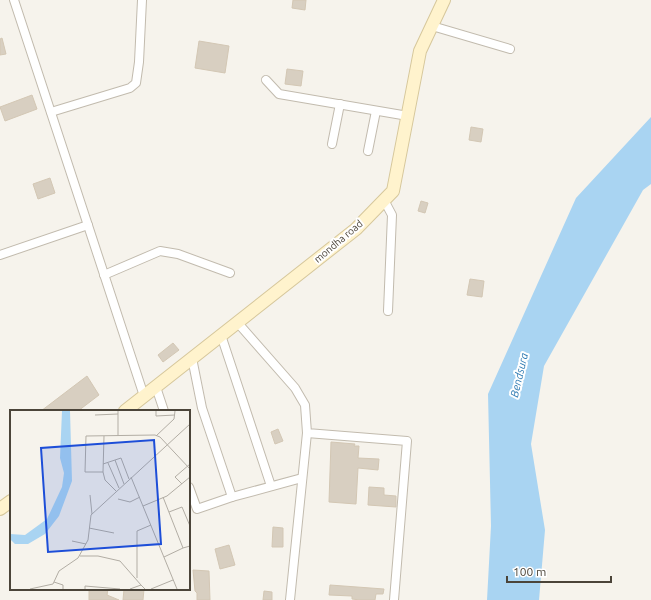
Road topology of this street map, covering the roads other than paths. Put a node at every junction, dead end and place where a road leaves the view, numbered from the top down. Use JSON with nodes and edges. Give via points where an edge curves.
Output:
{"nodes":[{"id":1,"x":14,"y":0,"type":"edge"},
{"id":2,"x":142,"y":0,"type":"edge"},
{"id":3,"x":444,"y":0,"type":"edge"},
{"id":4,"x":432,"y":26,"type":"junction"},
{"id":5,"x":510,"y":49,"type":"dead end"},
{"id":6,"x":266,"y":80,"type":"dead end"},
{"id":7,"x":340,"y":104,"type":"junction"},
{"id":8,"x":376,"y":111,"type":"junction"},
{"id":9,"x":51,"y":112,"type":"junction"},
{"id":10,"x":408,"y":116,"type":"junction"},
{"id":11,"x":332,"y":144,"type":"dead end"},
{"id":12,"x":368,"y":151,"type":"dead end"},
{"id":13,"x":384,"y":200,"type":"junction"},
{"id":14,"x":88,"y":225,"type":"junction"},
{"id":15,"x":0,"y":255,"type":"edge"},
{"id":16,"x":230,"y":273,"type":"dead end"},
{"id":17,"x":104,"y":275,"type":"junction"},
{"id":18,"x":388,"y":311,"type":"dead end"},
{"id":19,"x":237,"y":322,"type":"junction"},
{"id":20,"x":221,"y":335,"type":"junction"},
{"id":21,"x":192,"y":358,"type":"junction"},
{"id":22,"x":156,"y":387,"type":"junction"},
{"id":23,"x":144,"y":396,"type":"junction"},
{"id":24,"x":126,"y":410,"type":"edge"},
{"id":25,"x":164,"y":410,"type":"edge"},
{"id":26,"x":307,"y":433,"type":"junction"},
{"id":27,"x":302,"y":478,"type":"junction"},
{"id":28,"x":270,"y":486,"type":"junction"},
{"id":29,"x":190,"y":489,"type":"edge"},
{"id":30,"x":232,"y":497,"type":"junction"},
{"id":31,"x":10,"y":502,"type":"edge"},
{"id":32,"x":0,"y":509,"type":"edge"},
{"id":33,"x":290,"y":600,"type":"edge"},
{"id":34,"x":394,"y":600,"type":"edge"}],
"edges":[{"from":1,"to":9,"type":"street"},
{"from":2,"to":9,"type":"street","via":[[136,84]]},
{"from":3,"to":4,"type":"street","name":"mondha road"},
{"from":4,"to":5,"type":"street"},
{"from":4,"to":10,"type":"street","name":"mondha road","via":[[420,51]]},
{"from":6,"to":7,"type":"street","via":[[279,94]]},
{"from":7,"to":8,"type":"street"},
{"from":7,"to":11,"type":"street"},
{"from":8,"to":10,"type":"street"},
{"from":8,"to":12,"type":"street"},
{"from":9,"to":14,"type":"street"},
{"from":10,"to":13,"type":"street","name":"mondha road","via":[[393,191]]},
{"from":13,"to":18,"type":"street","via":[[392,215]]},
{"from":13,"to":19,"type":"street","name":"mondha road","via":[[356,229]]},
{"from":14,"to":15,"type":"street"},
{"from":14,"to":17,"type":"street"},
{"from":16,"to":17,"type":"street","via":[[178,254],[160,251]]},
{"from":17,"to":23,"type":"street"},
{"from":19,"to":20,"type":"street","name":"mondha road"},
{"from":19,"to":26,"type":"street","via":[[295,388],[305,405]]},
{"from":20,"to":21,"type":"street","name":"mondha road"},
{"from":20,"to":28,"type":"street"},
{"from":21,"to":22,"type":"street","name":"mondha road"},
{"from":21,"to":30,"type":"street","via":[[202,408]]},
{"from":22,"to":23,"type":"street","name":"mondha road"},
{"from":22,"to":25,"type":"street"},
{"from":23,"to":24,"type":"street","name":"mondha road"},
{"from":26,"to":27,"type":"street"},
{"from":26,"to":34,"type":"street","via":[[407,441]]},
{"from":27,"to":28,"type":"street"},
{"from":27,"to":33,"type":"street"},
{"from":28,"to":30,"type":"street"},
{"from":29,"to":30,"type":"street","via":[[197,509]]},
{"from":31,"to":32,"type":"street"}]}
